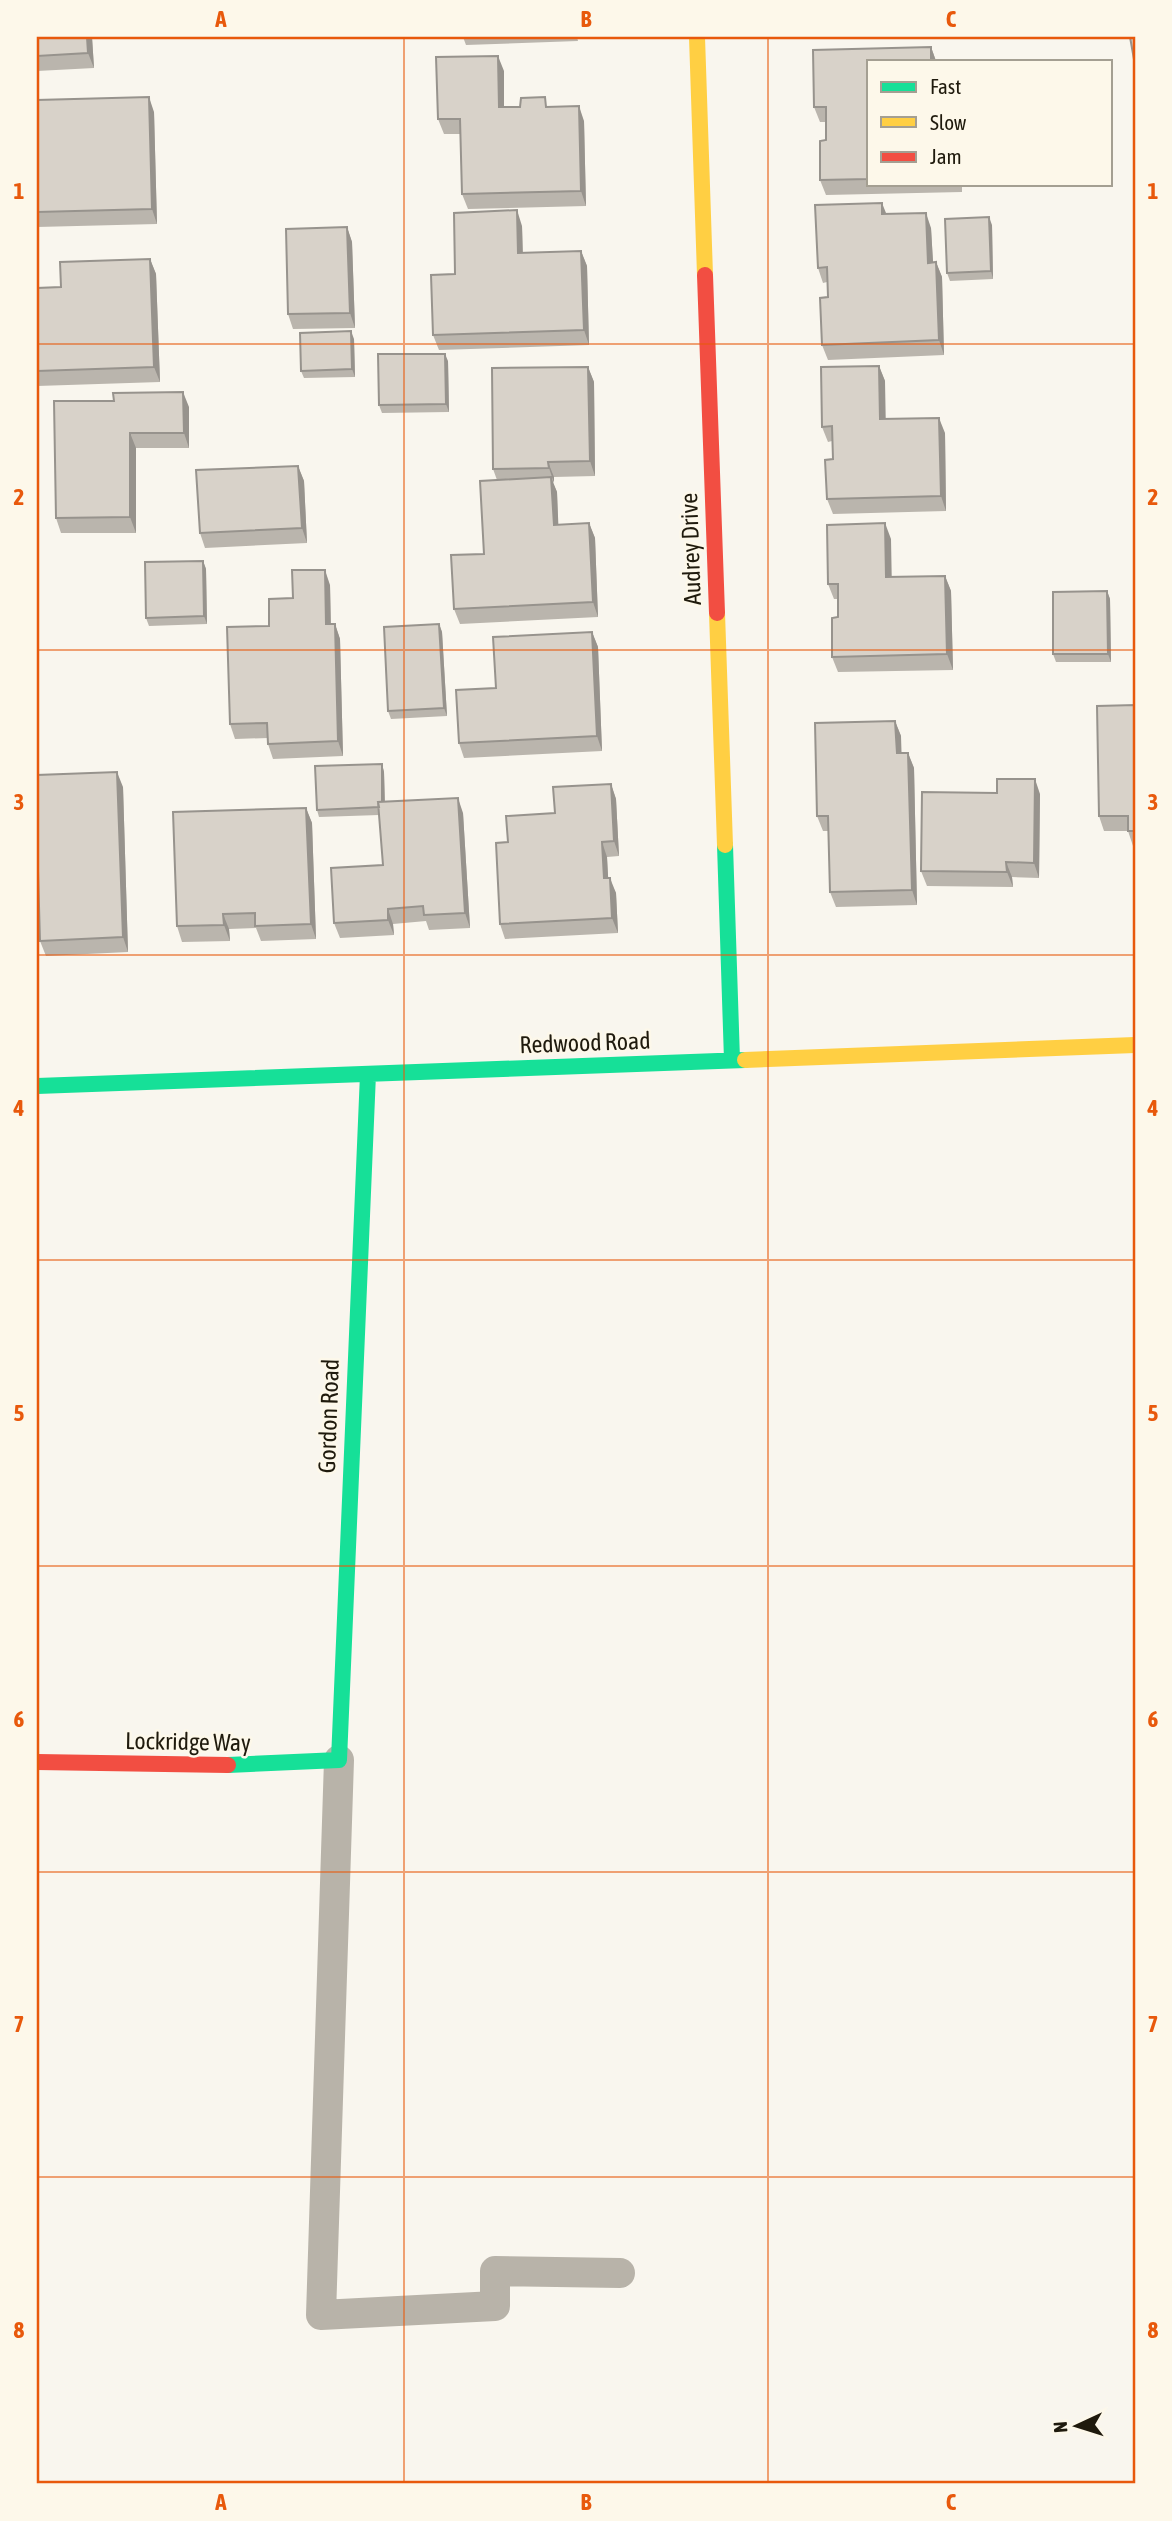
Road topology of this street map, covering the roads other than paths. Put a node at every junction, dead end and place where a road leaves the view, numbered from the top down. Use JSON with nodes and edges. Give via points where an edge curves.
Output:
{"nodes":[{"id":1,"x":697,"y":37,"type":"edge"},
{"id":2,"x":1135,"y":1045,"type":"edge"},
{"id":3,"x":732,"y":1060,"type":"junction"},
{"id":4,"x":368,"y":1074,"type":"junction"},
{"id":5,"x":37,"y":1086,"type":"edge"},
{"id":6,"x":339,"y":1760,"type":"junction"},
{"id":7,"x":37,"y":1762,"type":"edge"},
{"id":8,"x":620,"y":2273,"type":"dead end"}],
"edges":[{"from":1,"to":3,"type":"street","name":"Audrey Drive"},
{"from":2,"to":3,"type":"street","name":"Redwood Road"},
{"from":3,"to":4,"type":"street","name":"Redwood Road"},
{"from":4,"to":5,"type":"street","name":"Redwood Road"},
{"from":4,"to":6,"type":"street","name":"Gordon Road"},
{"from":6,"to":7,"type":"street","name":"Lockridge Way","via":[[264,1766]]},
{"from":6,"to":8,"type":"lane","via":[[321,2315],[495,2306],[495,2271]]}]}
